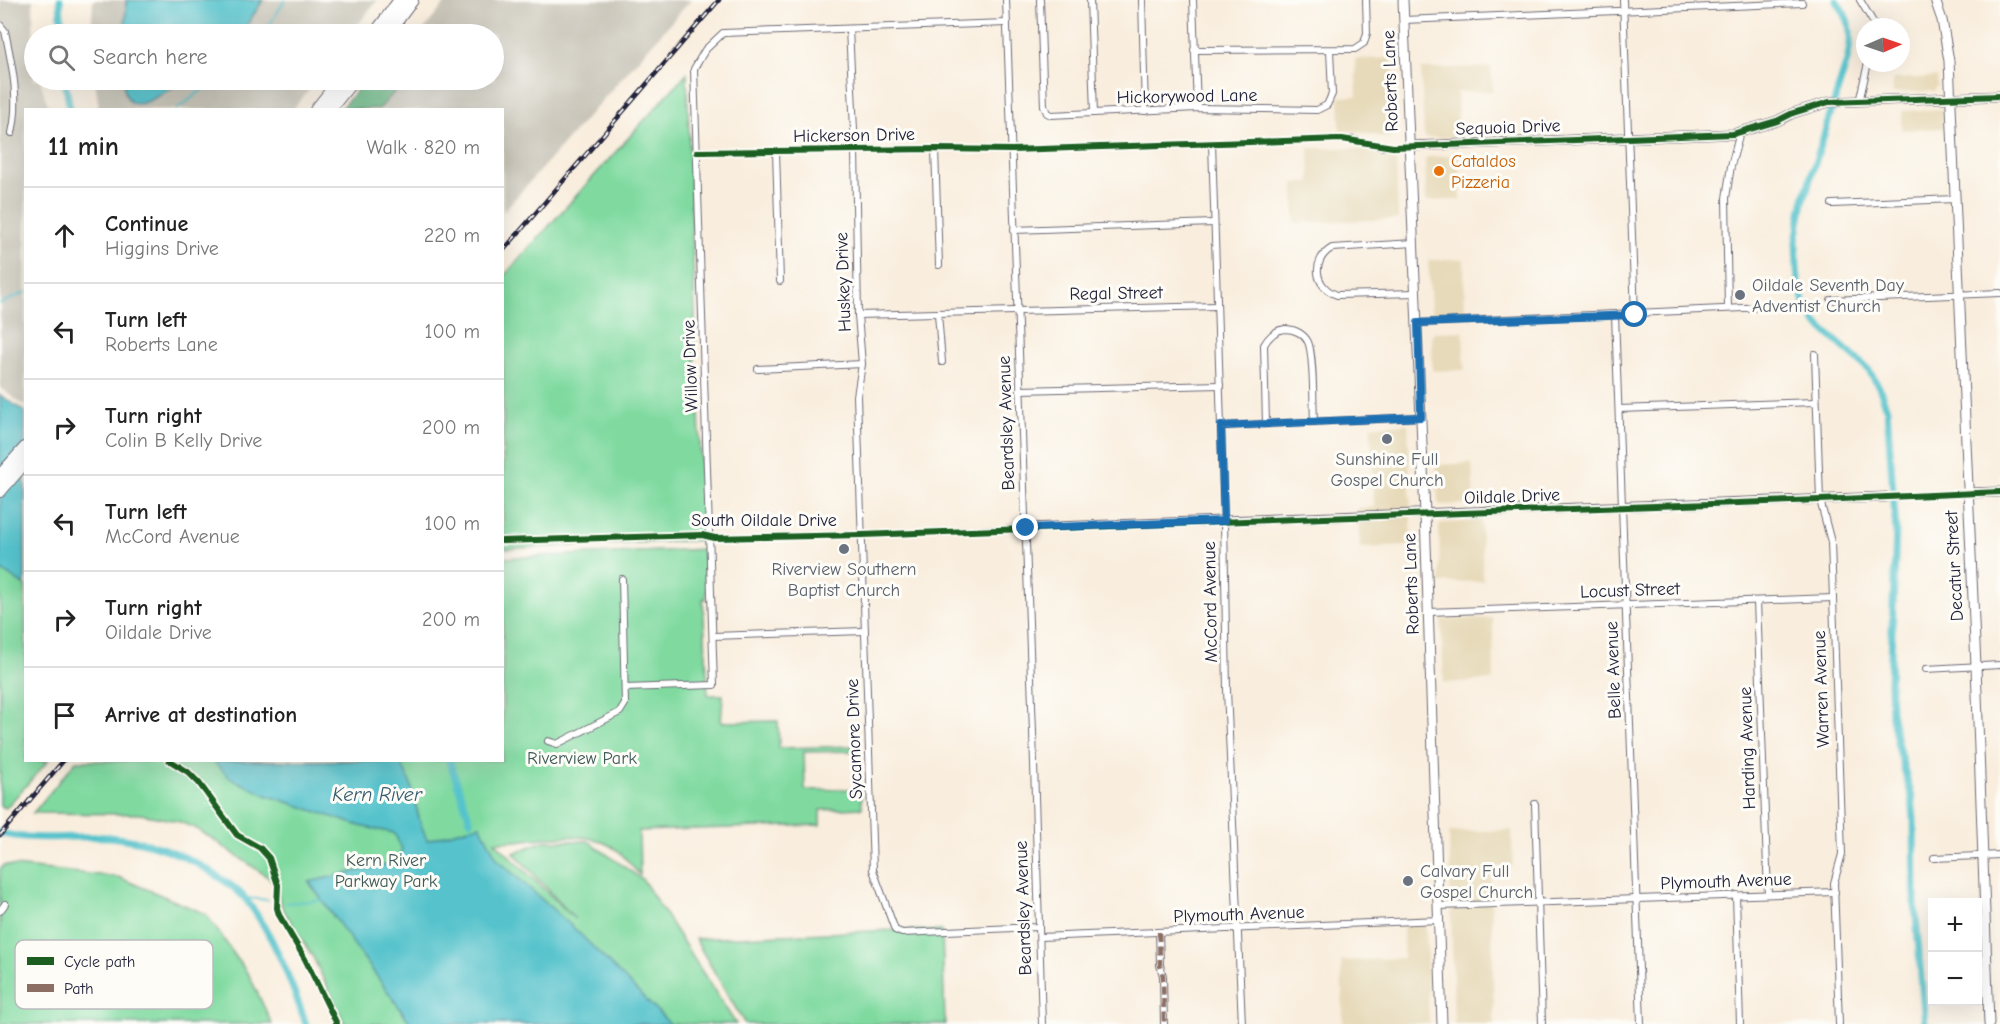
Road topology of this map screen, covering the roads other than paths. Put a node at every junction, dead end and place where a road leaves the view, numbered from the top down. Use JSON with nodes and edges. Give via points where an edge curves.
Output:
{"nodes":[{"id":1,"x":400,"y":0,"type":"edge"},
{"id":2,"x":412,"y":0,"type":"edge"},
{"id":3,"x":1006,"y":0,"type":"edge"},
{"id":4,"x":1040,"y":0,"type":"edge"},
{"id":5,"x":1090,"y":0,"type":"edge"},
{"id":6,"x":1142,"y":0,"type":"edge"},
{"id":7,"x":1193,"y":0,"type":"edge"},
{"id":8,"x":1366,"y":0,"type":"edge"},
{"id":9,"x":1403,"y":0,"type":"edge"},
{"id":10,"x":1623,"y":0,"type":"edge"},
{"id":11,"x":1860,"y":0,"type":"edge"},
{"id":12,"x":1935,"y":0,"type":"edge"},
{"id":13,"x":1802,"y":3,"type":"dead end"},
{"id":14,"x":1623,"y":11,"type":"junction"},
{"id":15,"x":1871,"y":18,"type":"edge"},
{"id":16,"x":1404,"y":20,"type":"junction"},
{"id":17,"x":1007,"y":23,"type":"junction"},
{"id":18,"x":382,"y":24,"type":"edge"},
{"id":19,"x":394,"y":24,"type":"edge"},
{"id":20,"x":0,"y":25,"type":"edge"},
{"id":21,"x":849,"y":29,"type":"junction"},
{"id":22,"x":1194,"y":50,"type":"junction"},
{"id":23,"x":1330,"y":50,"type":"junction"},
{"id":24,"x":1866,"y":72,"type":"edge"},
{"id":25,"x":332,"y":90,"type":"edge"},
{"id":26,"x":345,"y":90,"type":"edge"},
{"id":27,"x":2000,"y":96,"type":"edge"},
{"id":28,"x":1950,"y":98,"type":"junction"},
{"id":29,"x":1859,"y":102,"type":"junction"},
{"id":30,"x":318,"y":108,"type":"edge"},
{"id":31,"x":331,"y":108,"type":"edge"},
{"id":32,"x":1197,"y":108,"type":"junction"},
{"id":33,"x":1145,"y":111,"type":"junction"},
{"id":34,"x":1094,"y":113,"type":"junction"},
{"id":35,"x":1740,"y":132,"type":"junction"},
{"id":36,"x":12,"y":133,"type":"dead end"},
{"id":37,"x":1628,"y":137,"type":"junction"},
{"id":38,"x":1212,"y":143,"type":"junction"},
{"id":39,"x":1410,"y":146,"type":"junction"},
{"id":40,"x":935,"y":149,"type":"junction"},
{"id":41,"x":855,"y":150,"type":"junction"},
{"id":42,"x":1012,"y":150,"type":"junction"},
{"id":43,"x":776,"y":151,"type":"junction"},
{"id":44,"x":697,"y":152,"type":"junction"},
{"id":45,"x":1955,"y":199,"type":"junction"},
{"id":46,"x":1832,"y":204,"type":"dead end"},
{"id":47,"x":1214,"y":223,"type":"junction"},
{"id":48,"x":1014,"y":230,"type":"junction"},
{"id":49,"x":1414,"y":243,"type":"junction"},
{"id":50,"x":939,"y":265,"type":"dead end"},
{"id":51,"x":780,"y":281,"type":"dead end"},
{"id":52,"x":1416,"y":293,"type":"junction"},
{"id":53,"x":2000,"y":293,"type":"edge"},
{"id":54,"x":1959,"y":294,"type":"junction"},
{"id":55,"x":1831,"y":300,"type":"dead end"},
{"id":56,"x":1217,"y":306,"type":"junction"},
{"id":57,"x":1786,"y":306,"type":"dead end"},
{"id":58,"x":1728,"y":308,"type":"junction"},
{"id":59,"x":1017,"y":310,"type":"junction"},
{"id":60,"x":938,"y":314,"type":"junction"},
{"id":61,"x":858,"y":315,"type":"junction"},
{"id":62,"x":1616,"y":315,"type":"junction"},
{"id":63,"x":1635,"y":315,"type":"junction"},
{"id":64,"x":1418,"y":323,"type":"junction"},
{"id":65,"x":1815,"y":354,"type":"dead end"},
{"id":66,"x":942,"y":362,"type":"dead end"},
{"id":67,"x":862,"y":364,"type":"junction"},
{"id":68,"x":758,"y":369,"type":"dead end"},
{"id":69,"x":1220,"y":385,"type":"junction"},
{"id":70,"x":1020,"y":390,"type":"junction"},
{"id":71,"x":1816,"y":402,"type":"junction"},
{"id":72,"x":1619,"y":409,"type":"junction"},
{"id":73,"x":1421,"y":417,"type":"junction"},
{"id":74,"x":1314,"y":422,"type":"junction"},
{"id":75,"x":1266,"y":424,"type":"junction"},
{"id":76,"x":1221,"y":426,"type":"junction"},
{"id":77,"x":24,"y":449,"type":"edge"},
{"id":78,"x":24,"y":463,"type":"edge"},
{"id":79,"x":0,"y":476,"type":"edge"},
{"id":80,"x":0,"y":491,"type":"edge"},
{"id":81,"x":2000,"y":492,"type":"edge"},
{"id":82,"x":1967,"y":493,"type":"junction"},
{"id":83,"x":1886,"y":497,"type":"joint"},
{"id":84,"x":1820,"y":500,"type":"junction"},
{"id":85,"x":1623,"y":507,"type":"junction"},
{"id":86,"x":1425,"y":514,"type":"junction"},
{"id":87,"x":1224,"y":521,"type":"junction"},
{"id":88,"x":1026,"y":528,"type":"junction"},
{"id":89,"x":862,"y":535,"type":"junction"},
{"id":90,"x":709,"y":536,"type":"junction"},
{"id":91,"x":504,"y":541,"type":"edge"},
{"id":92,"x":622,"y":579,"type":"dead end"},
{"id":93,"x":1833,"y":598,"type":"junction"},
{"id":94,"x":1757,"y":601,"type":"junction"},
{"id":95,"x":1626,"y":605,"type":"junction"},
{"id":96,"x":1428,"y":612,"type":"junction"},
{"id":97,"x":865,"y":631,"type":"junction"},
{"id":98,"x":713,"y":636,"type":"junction"},
{"id":99,"x":2000,"y":665,"type":"edge"},
{"id":100,"x":1976,"y":666,"type":"junction"},
{"id":101,"x":1926,"y":669,"type":"dead end"},
{"id":102,"x":625,"y":688,"type":"junction"},
{"id":103,"x":548,"y":741,"type":"dead end"},
{"id":104,"x":1535,"y":804,"type":"dead end"},
{"id":105,"x":2000,"y":855,"type":"edge"},
{"id":106,"x":1981,"y":856,"type":"junction"},
{"id":107,"x":1934,"y":858,"type":"dead end"},
{"id":108,"x":1835,"y":892,"type":"junction"},
{"id":109,"x":1768,"y":894,"type":"junction"},
{"id":110,"x":1736,"y":896,"type":"junction"},
{"id":111,"x":1636,"y":899,"type":"junction"},
{"id":112,"x":1537,"y":903,"type":"junction"},
{"id":113,"x":5,"y":904,"type":"dead end"},
{"id":114,"x":1439,"y":906,"type":"junction"},
{"id":115,"x":0,"y":911,"type":"edge"},
{"id":116,"x":1439,"y":920,"type":"junction"},
{"id":117,"x":1039,"y":927,"type":"junction"},
{"id":118,"x":1237,"y":929,"type":"junction"},
{"id":119,"x":1159,"y":932,"type":"junction"},
{"id":120,"x":1040,"y":937,"type":"junction"},
{"id":121,"x":1042,"y":1024,"type":"edge"},
{"id":122,"x":1164,"y":1024,"type":"edge"},
{"id":123,"x":1242,"y":1024,"type":"edge"},
{"id":124,"x":1442,"y":1024,"type":"edge"},
{"id":125,"x":1542,"y":1024,"type":"edge"},
{"id":126,"x":1641,"y":1024,"type":"edge"},
{"id":127,"x":1740,"y":1024,"type":"edge"},
{"id":128,"x":1839,"y":1024,"type":"edge"},
{"id":129,"x":1989,"y":1024,"type":"edge"}],
"edges":[{"from":1,"to":18,"type":"highway"},
{"from":2,"to":19,"type":"highway"},
{"from":3,"to":17,"type":"street","name":"Beardsley Avenue"},
{"from":4,"to":34,"type":"street","name":"Hickorywood Lane","via":[[1047,113]]},
{"from":5,"to":34,"type":"street"},
{"from":6,"to":33,"type":"street"},
{"from":7,"to":22,"type":"street"},
{"from":8,"to":23,"type":"street","via":[[1364,43],[1355,49]]},
{"from":9,"to":16,"type":"street","name":"Roberts Lane"},
{"from":10,"to":14,"type":"street"},
{"from":11,"to":15,"type":"street"},
{"from":12,"to":28,"type":"street","name":"Decatur Street","via":[[1946,41]]},
{"from":13,"to":14,"type":"street"},
{"from":14,"to":16,"type":"street"},
{"from":14,"to":37,"type":"street"},
{"from":16,"to":39,"type":"street","name":"Roberts Lane"},
{"from":17,"to":21,"type":"street"},
{"from":17,"to":42,"type":"street","name":"Beardsley Avenue"},
{"from":20,"to":36,"type":"street","via":[[5,31],[16,99]]},
{"from":21,"to":41,"type":"street","name":"Huskey Drive"},
{"from":21,"to":44,"type":"street","name":"Willow Drive","via":[[723,33],[705,50],[694,69]]},
{"from":22,"to":23,"type":"street"},
{"from":22,"to":32,"type":"street"},
{"from":23,"to":32,"type":"street","name":"Hickorywood Lane","via":[[1332,94],[1327,105],[1317,110]]},
{"from":24,"to":29,"type":"street"},
{"from":25,"to":30,"type":"highway"},
{"from":26,"to":31,"type":"highway"},
{"from":27,"to":28,"type":"street","name":"Sequoia Drive"},
{"from":28,"to":29,"type":"street","name":"Sequoia Drive"},
{"from":28,"to":45,"type":"street","name":"Decatur Street"},
{"from":29,"to":35,"type":"street","name":"Sequoia Drive","via":[[1828,102]]},
{"from":32,"to":33,"type":"street","name":"Hickorywood Lane"},
{"from":33,"to":34,"type":"street","name":"Hickorywood Lane"},
{"from":35,"to":37,"type":"street","name":"Sequoia Drive"},
{"from":35,"to":58,"type":"street","via":[[1726,198]]},
{"from":37,"to":39,"type":"street","name":"Sequoia Drive"},
{"from":37,"to":63,"type":"street"},
{"from":38,"to":39,"type":"street","name":"Sequoia Drive","via":[[1351,139],[1384,147]]},
{"from":38,"to":42,"type":"street","name":"Sequoia Drive"},
{"from":38,"to":47,"type":"street","name":"McCord Avenue"},
{"from":39,"to":49,"type":"street","name":"Roberts Lane"},
{"from":40,"to":41,"type":"street","name":"Hickerson Drive"},
{"from":40,"to":42,"type":"street","name":"Hickerson Drive"},
{"from":40,"to":50,"type":"street"},
{"from":41,"to":43,"type":"street","name":"Hickerson Drive"},
{"from":41,"to":61,"type":"street","name":"Huskey Drive"},
{"from":42,"to":48,"type":"street","name":"Beardsley Avenue"},
{"from":43,"to":44,"type":"street","name":"Hickerson Drive"},
{"from":43,"to":51,"type":"street"},
{"from":44,"to":90,"type":"street","name":"Willow Drive"},
{"from":45,"to":46,"type":"street"},
{"from":45,"to":54,"type":"street","name":"Decatur Street"},
{"from":47,"to":48,"type":"street"},
{"from":47,"to":56,"type":"street","name":"McCord Avenue"},
{"from":48,"to":59,"type":"street","name":"Beardsley Avenue"},
{"from":49,"to":52,"type":"street","name":"Roberts Lane"},
{"from":49,"to":52,"type":"street","via":[[1332,248],[1319,261],[1317,273],[1326,290],[1337,295]]},
{"from":52,"to":64,"type":"street","name":"Roberts Lane"},
{"from":53,"to":54,"type":"street"},
{"from":54,"to":55,"type":"street"},
{"from":54,"to":82,"type":"street","name":"Decatur Street"},
{"from":56,"to":59,"type":"street","name":"Regal Street"},
{"from":56,"to":69,"type":"street","name":"McCord Avenue"},
{"from":57,"to":58,"type":"street"},
{"from":58,"to":63,"type":"street"},
{"from":59,"to":60,"type":"street","name":"Regal Street"},
{"from":59,"to":70,"type":"street","name":"Beardsley Avenue"},
{"from":60,"to":61,"type":"street","name":"Regal Street"},
{"from":60,"to":66,"type":"street"},
{"from":61,"to":67,"type":"street","name":"Huskey Drive"},
{"from":62,"to":63,"type":"street"},
{"from":62,"to":64,"type":"street"},
{"from":62,"to":72,"type":"street","name":"Belle Avenue"},
{"from":64,"to":73,"type":"street","name":"Roberts Lane"},
{"from":65,"to":71,"type":"street","name":"Warren Avenue"},
{"from":67,"to":68,"type":"street"},
{"from":67,"to":89,"type":"street","name":"Huskey Drive","via":[[857,396]]},
{"from":69,"to":70,"type":"street"},
{"from":69,"to":76,"type":"street","name":"McCord Avenue"},
{"from":70,"to":88,"type":"street","name":"Beardsley Avenue"},
{"from":71,"to":72,"type":"street"},
{"from":71,"to":84,"type":"street","name":"Warren Avenue"},
{"from":72,"to":85,"type":"street","name":"Belle Avenue"},
{"from":73,"to":74,"type":"street"},
{"from":73,"to":86,"type":"street","name":"Roberts Lane"},
{"from":74,"to":75,"type":"street"},
{"from":74,"to":75,"type":"street","via":[[1311,349],[1305,337],[1295,330],[1282,329],[1264,345]]},
{"from":75,"to":76,"type":"street"},
{"from":76,"to":87,"type":"street","name":"McCord Avenue"},
{"from":77,"to":79,"type":"highway"},
{"from":78,"to":80,"type":"highway"},
{"from":81,"to":82,"type":"street","name":"Oildale Drive"},
{"from":82,"to":83,"type":"street","name":"Oildale Drive"},
{"from":82,"to":100,"type":"street","name":"Decatur Street"},
{"from":83,"to":84,"type":"street","name":"Oildale Drive"},
{"from":84,"to":85,"type":"street","name":"Oildale Drive"},
{"from":84,"to":93,"type":"street","name":"Warren Avenue","via":[[1831,542]]},
{"from":85,"to":86,"type":"street","name":"Oildale Drive"},
{"from":85,"to":95,"type":"street","name":"Belle Avenue"},
{"from":86,"to":87,"type":"street","name":"Oildale Drive"},
{"from":86,"to":96,"type":"street","name":"Roberts Lane"},
{"from":87,"to":88,"type":"street","name":"Oildale Drive"},
{"from":87,"to":118,"type":"street","name":"McCord Avenue"},
{"from":88,"to":89,"type":"street","name":"South Oildale Drive"},
{"from":88,"to":117,"type":"street","name":"Beardsley Avenue"},
{"from":89,"to":90,"type":"street","name":"South Oildale Drive"},
{"from":89,"to":97,"type":"street","name":"Sycamore Drive"},
{"from":90,"to":91,"type":"street","name":"South Oildale Drive"},
{"from":90,"to":98,"type":"street","name":"Willow Drive"},
{"from":92,"to":102,"type":"street"},
{"from":93,"to":94,"type":"street","name":"Locust Street"},
{"from":93,"to":108,"type":"street","name":"Warren Avenue","via":[[1842,854]]},
{"from":94,"to":95,"type":"street","name":"Locust Street"},
{"from":94,"to":109,"type":"street","name":"Harding Avenue"},
{"from":95,"to":96,"type":"street","name":"Locust Street"},
{"from":95,"to":111,"type":"street","name":"Belle Avenue"},
{"from":96,"to":114,"type":"street","name":"Roberts Lane"},
{"from":97,"to":98,"type":"street"},
{"from":97,"to":117,"type":"street","name":"Sycamore Drive","via":[[873,870],[895,930],[902,933]]},
{"from":98,"to":102,"type":"street","name":"Willow Drive","via":[[714,685]]},
{"from":99,"to":100,"type":"street"},
{"from":100,"to":101,"type":"street"},
{"from":100,"to":106,"type":"street","name":"Decatur Street"},
{"from":102,"to":103,"type":"street","via":[[625,704],[620,712],[557,744]]},
{"from":104,"to":112,"type":"street"},
{"from":105,"to":106,"type":"street"},
{"from":106,"to":107,"type":"street"},
{"from":106,"to":129,"type":"street","name":"Decatur Street"},
{"from":108,"to":109,"type":"street","name":"Plymouth Avenue"},
{"from":108,"to":128,"type":"street","name":"Warren Avenue"},
{"from":109,"to":110,"type":"street","name":"Plymouth Avenue"},
{"from":110,"to":111,"type":"street","name":"Plymouth Avenue"},
{"from":110,"to":127,"type":"street"},
{"from":111,"to":112,"type":"street","name":"Plymouth Avenue"},
{"from":111,"to":126,"type":"street","name":"Belle Avenue"},
{"from":112,"to":114,"type":"street","name":"Plymouth Avenue"},
{"from":112,"to":125,"type":"street"},
{"from":113,"to":115,"type":"street"},
{"from":114,"to":116,"type":"street","name":"Roberts Lane"},
{"from":116,"to":118,"type":"street","name":"Plymouth Avenue"},
{"from":116,"to":124,"type":"street","name":"Roberts Lane"},
{"from":117,"to":120,"type":"street","name":"Beardsley Avenue"},
{"from":118,"to":119,"type":"street","name":"Plymouth Avenue"},
{"from":118,"to":123,"type":"street","name":"McCord Avenue"},
{"from":119,"to":120,"type":"street","name":"Plymouth Avenue"},
{"from":119,"to":122,"type":"street"},
{"from":120,"to":121,"type":"street","name":"Beardsley Avenue"}]}
